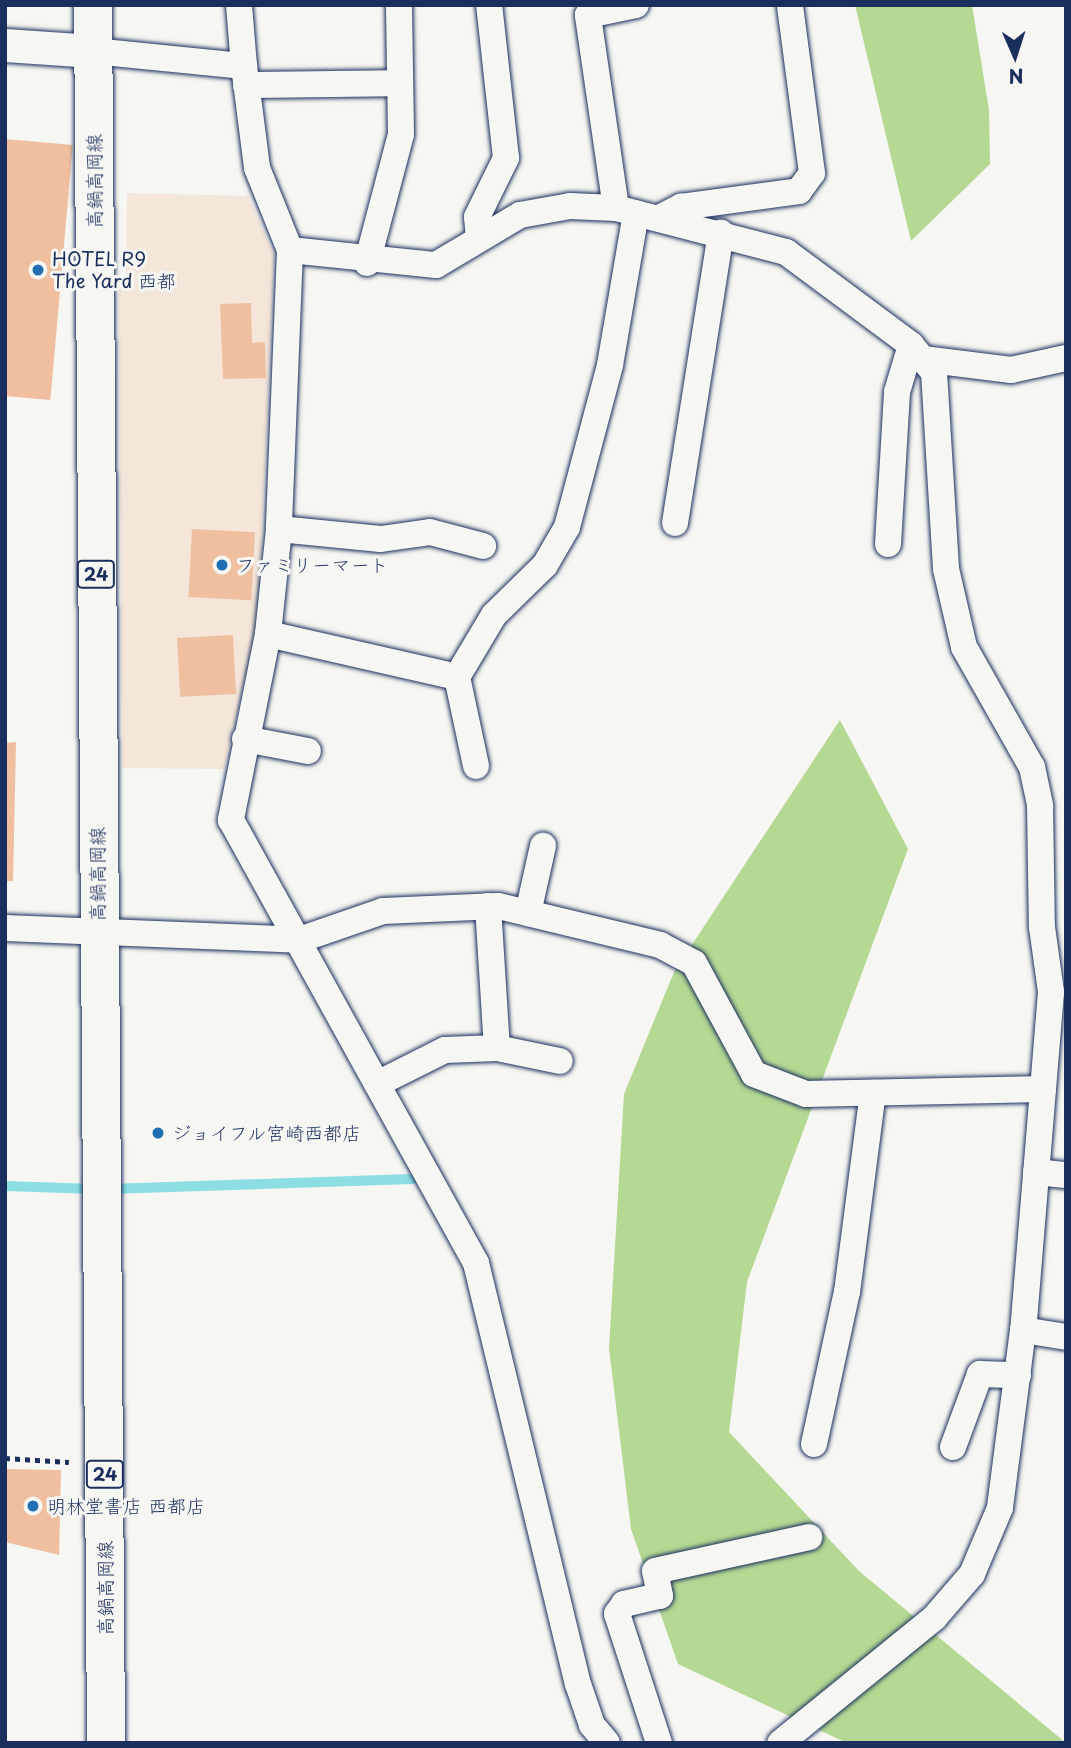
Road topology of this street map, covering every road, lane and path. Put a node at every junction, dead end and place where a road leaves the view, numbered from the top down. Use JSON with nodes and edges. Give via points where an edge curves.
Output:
{"nodes":[{"id":1,"x":93,"y":5,"type":"edge"},
{"id":2,"x":239,"y":5,"type":"edge"},
{"id":3,"x":489,"y":5,"type":"edge"},
{"id":4,"x":636,"y":5,"type":"edge"},
{"id":5,"x":790,"y":5,"type":"edge"},
{"id":6,"x":399,"y":6,"type":"edge"},
{"id":7,"x":5,"y":45,"type":"edge"},
{"id":8,"x":93,"y":51,"type":"junction"},
{"id":9,"x":245,"y":76,"type":"junction"},
{"id":10,"x":400,"y":83,"type":"junction"},
{"id":11,"x":637,"y":213,"type":"junction"},
{"id":12,"x":720,"y":233,"type":"junction"},
{"id":13,"x":479,"y":239,"type":"junction"},
{"id":14,"x":290,"y":250,"type":"junction"},
{"id":15,"x":367,"y":262,"type":"junction"},
{"id":16,"x":917,"y":352,"type":"junction"},
{"id":17,"x":1066,"y":358,"type":"edge"},
{"id":18,"x":675,"y":523,"type":"dead end"},
{"id":19,"x":279,"y":529,"type":"junction"},
{"id":20,"x":888,"y":544,"type":"dead end"},
{"id":21,"x":483,"y":547,"type":"dead end"},
{"id":22,"x":268,"y":635,"type":"junction"},
{"id":23,"x":457,"y":677,"type":"junction"},
{"id":24,"x":244,"y":739,"type":"junction"},
{"id":25,"x":308,"y":751,"type":"dead end"},
{"id":26,"x":476,"y":766,"type":"dead end"},
{"id":27,"x":543,"y":846,"type":"dead end"},
{"id":28,"x":488,"y":906,"type":"junction"},
{"id":29,"x":528,"y":913,"type":"junction"},
{"id":30,"x":5,"y":928,"type":"edge"},
{"id":31,"x":98,"y":933,"type":"junction"},
{"id":32,"x":299,"y":940,"type":"junction"},
{"id":33,"x":1066,"y":964,"type":"edge"},
{"id":34,"x":1051,"y":992,"type":"junction"},
{"id":35,"x":497,"y":1048,"type":"junction"},
{"id":36,"x":560,"y":1060,"type":"dead end"},
{"id":37,"x":377,"y":1084,"type":"junction"},
{"id":38,"x":1043,"y":1089,"type":"junction"},
{"id":39,"x":873,"y":1093,"type":"junction"},
{"id":40,"x":1036,"y":1172,"type":"junction"},
{"id":41,"x":1066,"y":1175,"type":"edge"},
{"id":42,"x":1023,"y":1331,"type":"junction"},
{"id":43,"x":1066,"y":1336,"type":"edge"},
{"id":44,"x":1017,"y":1374,"type":"junction"},
{"id":45,"x":814,"y":1444,"type":"dead end"},
{"id":46,"x":953,"y":1447,"type":"dead end"},
{"id":47,"x":5,"y":1458,"type":"edge"},
{"id":48,"x":105,"y":1464,"type":"junction"},
{"id":49,"x":809,"y":1537,"type":"dead end"},
{"id":50,"x":106,"y":1743,"type":"edge"},
{"id":51,"x":607,"y":1743,"type":"edge"},
{"id":52,"x":659,"y":1743,"type":"edge"},
{"id":53,"x":780,"y":1743,"type":"edge"}],
"edges":[{"from":1,"to":8,"type":"main road","name":"高鍋高岡線","number":"24"},
{"from":2,"to":9,"type":"street"},
{"from":3,"to":13,"type":"street","via":[[506,158],[477,217]]},
{"from":4,"to":11,"type":"street","via":[[588,15]]},
{"from":5,"to":11,"type":"street","via":[[812,173],[799,191]]},
{"from":6,"to":10,"type":"street"},
{"from":7,"to":8,"type":"street"},
{"from":8,"to":9,"type":"street"},
{"from":8,"to":31,"type":"main road","name":"高鍋高岡線","number":"24"},
{"from":9,"to":10,"type":"street"},
{"from":9,"to":14,"type":"street","via":[[257,168]]},
{"from":10,"to":15,"type":"street","via":[[401,134]]},
{"from":11,"to":12,"type":"street"},
{"from":11,"to":13,"type":"street","via":[[543,210]]},
{"from":11,"to":23,"type":"street","via":[[610,365],[567,527],[545,565],[494,615]]},
{"from":12,"to":16,"type":"street","via":[[786,252]]},
{"from":12,"to":18,"type":"street"},
{"from":13,"to":15,"type":"street","via":[[436,265]]},
{"from":14,"to":15,"type":"street"},
{"from":14,"to":19,"type":"street"},
{"from":16,"to":17,"type":"street","via":[[1011,370],[1049,366]]},
{"from":16,"to":20,"type":"street","via":[[897,392]]},
{"from":16,"to":34,"type":"street","via":[[934,372],[946,569],[964,647],[1032,768],[1040,806],[1042,927]]},
{"from":19,"to":21,"type":"street","via":[[381,539],[430,532]]},
{"from":19,"to":22,"type":"street"},
{"from":22,"to":23,"type":"street"},
{"from":22,"to":24,"type":"street"},
{"from":23,"to":26,"type":"street"},
{"from":24,"to":25,"type":"street"},
{"from":24,"to":32,"type":"street","via":[[231,820]]},
{"from":27,"to":29,"type":"street"},
{"from":28,"to":29,"type":"street"},
{"from":28,"to":32,"type":"street","via":[[383,911]]},
{"from":28,"to":35,"type":"street"},
{"from":29,"to":39,"type":"street","via":[[660,945],[694,963],[754,1074],[806,1094]]},
{"from":30,"to":31,"type":"street"},
{"from":31,"to":32,"type":"street"},
{"from":31,"to":48,"type":"main road","name":"高鍋高岡線","number":"24"},
{"from":32,"to":37,"type":"street"},
{"from":33,"to":34,"type":"street"},
{"from":34,"to":38,"type":"street"},
{"from":35,"to":36,"type":"street"},
{"from":35,"to":37,"type":"street","via":[[445,1050]]},
{"from":37,"to":51,"type":"street","via":[[484,1286],[578,1684],[592,1725]]},
{"from":38,"to":39,"type":"street"},
{"from":38,"to":40,"type":"street"},
{"from":39,"to":45,"type":"street","via":[[847,1292]]},
{"from":40,"to":41,"type":"street"},
{"from":40,"to":42,"type":"street"},
{"from":42,"to":43,"type":"street"},
{"from":42,"to":44,"type":"street"},
{"from":44,"to":46,"type":"street","via":[[980,1374]]},
{"from":44,"to":53,"type":"street","via":[[1000,1508],[972,1574],[934,1618]]},
{"from":47,"to":48,"type":"path"},
{"from":48,"to":50,"type":"main road","name":"高鍋高岡線","number":"24"},
{"from":49,"to":52,"type":"street","via":[[655,1571],[660,1596],[624,1604],[617,1614]]}]}
